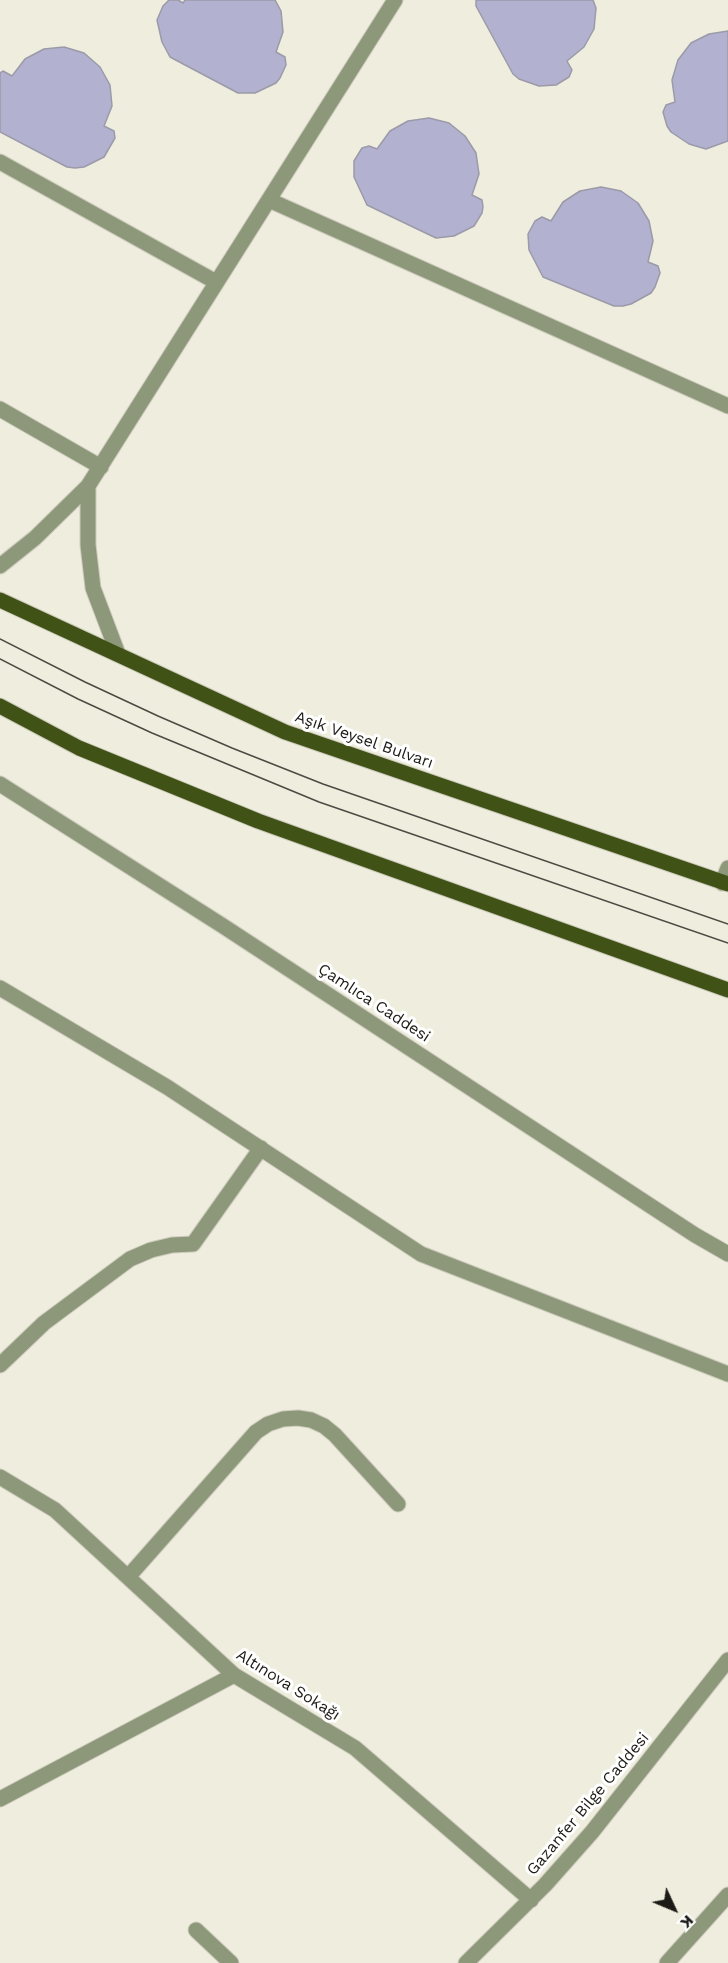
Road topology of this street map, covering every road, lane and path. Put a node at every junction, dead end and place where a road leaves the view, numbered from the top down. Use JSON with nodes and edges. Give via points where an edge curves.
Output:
{"nodes":[{"id":1,"x":395,"y":0,"type":"edge"},
{"id":2,"x":0,"y":162,"type":"edge"},
{"id":3,"x":268,"y":200,"type":"junction"},
{"id":4,"x":216,"y":282,"type":"junction"},
{"id":5,"x":728,"y":405,"type":"edge"},
{"id":6,"x":0,"y":409,"type":"edge"},
{"id":7,"x":101,"y":466,"type":"junction"},
{"id":8,"x":88,"y":486,"type":"junction"},
{"id":9,"x":0,"y":566,"type":"edge"},
{"id":10,"x":0,"y":600,"type":"edge"},
{"id":11,"x":118,"y":654,"type":"junction"},
{"id":12,"x":0,"y":706,"type":"edge"},
{"id":13,"x":0,"y":784,"type":"edge"},
{"id":14,"x":728,"y":868,"type":"edge"},
{"id":15,"x":725,"y":883,"type":"edge"},
{"id":16,"x":0,"y":988,"type":"edge"},
{"id":17,"x":728,"y":990,"type":"edge"},
{"id":18,"x":261,"y":1148,"type":"junction"},
{"id":19,"x":728,"y":1254,"type":"edge"},
{"id":20,"x":0,"y":1365,"type":"edge"},
{"id":21,"x":728,"y":1374,"type":"edge"},
{"id":22,"x":0,"y":1477,"type":"edge"},
{"id":23,"x":398,"y":1504,"type":"dead end"},
{"id":24,"x":128,"y":1578,"type":"junction"},
{"id":25,"x":728,"y":1660,"type":"edge"},
{"id":26,"x":234,"y":1675,"type":"junction"},
{"id":27,"x":0,"y":1799,"type":"edge"},
{"id":28,"x":728,"y":1895,"type":"edge"},
{"id":29,"x":531,"y":1900,"type":"junction"},
{"id":30,"x":196,"y":1930,"type":"dead end"},
{"id":31,"x":231,"y":1963,"type":"edge"},
{"id":32,"x":466,"y":1963,"type":"edge"},
{"id":33,"x":667,"y":1963,"type":"edge"}],
"edges":[{"from":1,"to":3,"type":"street"},
{"from":2,"to":4,"type":"street"},
{"from":3,"to":4,"type":"street"},
{"from":3,"to":5,"type":"street"},
{"from":4,"to":7,"type":"street"},
{"from":6,"to":7,"type":"street"},
{"from":7,"to":8,"type":"street"},
{"from":8,"to":9,"type":"street"},
{"from":8,"to":11,"type":"street","via":[[93,588]]},
{"from":10,"to":11,"type":"main road","name":"Aşık Veysel Bulvarı"},
{"from":11,"to":15,"type":"main road","name":"Aşık Veysel Bulvarı","via":[[285,732]]},
{"from":12,"to":17,"type":"main road","via":[[79,748],[258,821]]},
{"from":13,"to":19,"type":"street","name":"Çamlıca Caddesi"},
{"from":14,"to":15,"type":"street"},
{"from":16,"to":18,"type":"street"},
{"from":18,"to":20,"type":"street","via":[[193,1244],[161,1248],[130,1260],[51,1317]]},
{"from":18,"to":21,"type":"street","via":[[422,1254]]},
{"from":22,"to":24,"type":"street","name":"Altınova Sokağı","via":[[55,1510]]},
{"from":23,"to":24,"type":"street","via":[[324,1426],[311,1420],[283,1419],[256,1432]]},
{"from":24,"to":26,"type":"street","name":"Altınova Sokağı"},
{"from":25,"to":29,"type":"street","name":"Gazanfer Bilge Caddesi","via":[[592,1832]]},
{"from":26,"to":27,"type":"street"},
{"from":26,"to":29,"type":"street","name":"Altınova Sokağı","via":[[355,1748]]},
{"from":28,"to":33,"type":"street"},
{"from":29,"to":32,"type":"street","name":"Gazanfer Bilge Caddesi"},
{"from":30,"to":31,"type":"street"}]}
